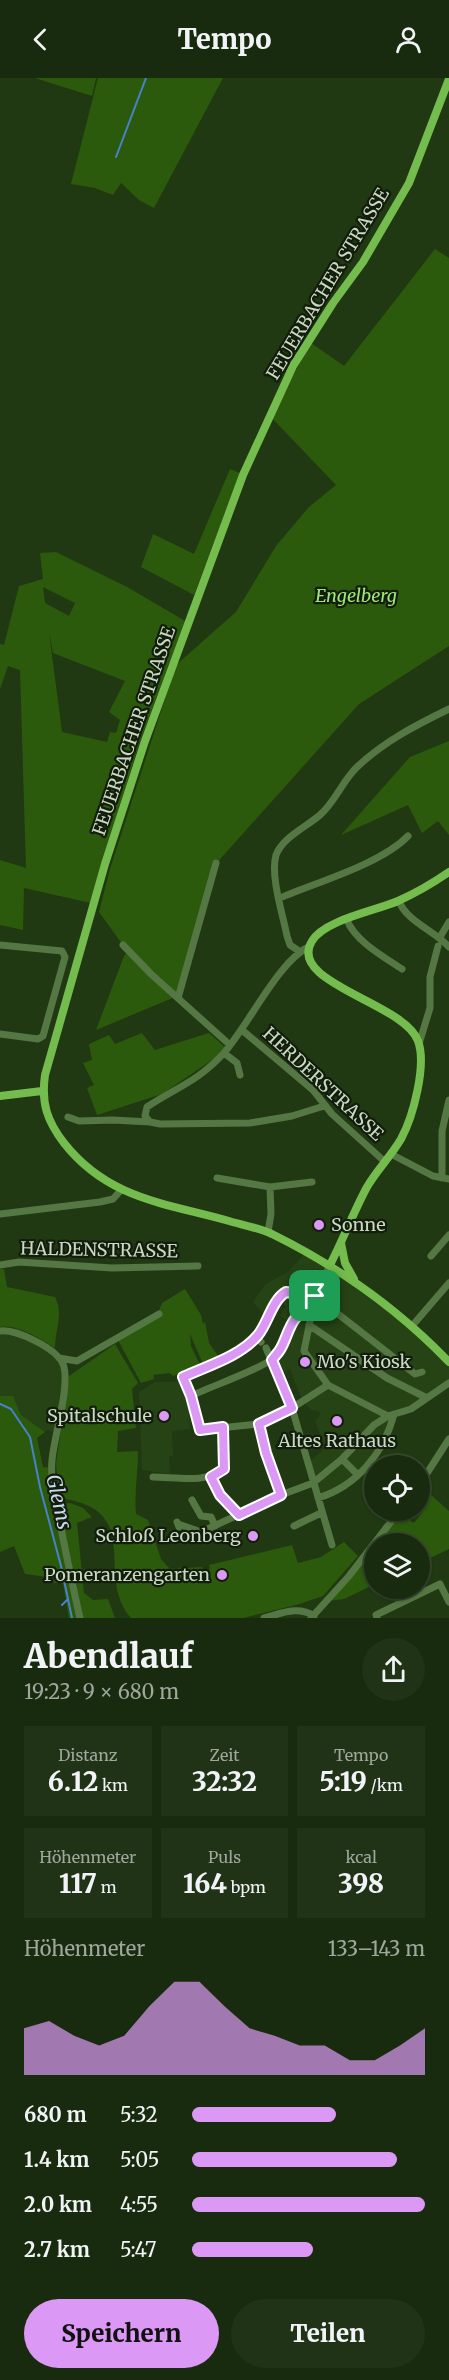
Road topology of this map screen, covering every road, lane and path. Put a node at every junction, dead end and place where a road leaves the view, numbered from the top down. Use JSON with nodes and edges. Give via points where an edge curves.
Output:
{"nodes":[{"id":1,"x":449,"y":79,"type":"edge"},
{"id":2,"x":449,"y":709,"type":"edge"},
{"id":3,"x":408,"y":836,"type":"dead end"},
{"id":4,"x":216,"y":863,"type":"dead end"},
{"id":5,"x":449,"y":872,"type":"edge"},
{"id":6,"x":280,"y":898,"type":"junction"},
{"id":7,"x":399,"y":901,"type":"junction"},
{"id":8,"x":347,"y":920,"type":"junction"},
{"id":9,"x":449,"y":922,"type":"edge"},
{"id":10,"x":440,"y":937,"type":"junction"},
{"id":11,"x":0,"y":945,"type":"edge"},
{"id":12,"x":123,"y":945,"type":"dead end"},
{"id":13,"x":309,"y":946,"type":"junction"},
{"id":14,"x":438,"y":946,"type":"dead end"},
{"id":15,"x":449,"y":946,"type":"edge"},
{"id":16,"x":299,"y":951,"type":"junction"},
{"id":17,"x":402,"y":969,"type":"dead end"},
{"id":18,"x":178,"y":998,"type":"junction"},
{"id":19,"x":242,"y":1030,"type":"junction"},
{"id":20,"x":0,"y":1034,"type":"edge"},
{"id":21,"x":419,"y":1044,"type":"junction"},
{"id":22,"x":230,"y":1045,"type":"junction"},
{"id":23,"x":224,"y":1053,"type":"junction"},
{"id":24,"x":240,"y":1075,"type":"dead end"},
{"id":25,"x":42,"y":1091,"type":"junction"},
{"id":26,"x":0,"y":1096,"type":"edge"},
{"id":27,"x":449,"y":1100,"type":"edge"},
{"id":28,"x":324,"y":1106,"type":"junction"},
{"id":29,"x":68,"y":1117,"type":"dead end"},
{"id":30,"x":153,"y":1123,"type":"junction"},
{"id":31,"x":445,"y":1138,"type":"edge"},
{"id":32,"x":391,"y":1154,"type":"junction"},
{"id":33,"x":384,"y":1161,"type":"junction"},
{"id":34,"x":217,"y":1178,"type":"dead end"},
{"id":35,"x":446,"y":1179,"type":"edge"},
{"id":36,"x":312,"y":1182,"type":"dead end"},
{"id":37,"x":270,"y":1187,"type":"junction"},
{"id":38,"x":121,"y":1190,"type":"junction"},
{"id":39,"x":0,"y":1214,"type":"edge"},
{"id":40,"x":268,"y":1232,"type":"junction"},
{"id":41,"x":449,"y":1235,"type":"edge"},
{"id":42,"x":341,"y":1243,"type":"junction"},
{"id":43,"x":431,"y":1256,"type":"dead end"},
{"id":44,"x":0,"y":1265,"type":"edge"},
{"id":45,"x":330,"y":1265,"type":"junction"},
{"id":46,"x":198,"y":1266,"type":"dead end"},
{"id":47,"x":356,"y":1282,"type":"junction"},
{"id":48,"x":449,"y":1283,"type":"edge"},
{"id":49,"x":315,"y":1296,"type":"junction"},
{"id":50,"x":312,"y":1310,"type":"junction"},
{"id":51,"x":159,"y":1314,"type":"dead end"},
{"id":52,"x":412,"y":1326,"type":"junction"},
{"id":53,"x":310,"y":1329,"type":"junction"},
{"id":54,"x":0,"y":1331,"type":"edge"},
{"id":55,"x":266,"y":1348,"type":"dead end"},
{"id":56,"x":59,"y":1358,"type":"junction"},
{"id":57,"x":272,"y":1360,"type":"junction"},
{"id":58,"x":449,"y":1362,"type":"edge"},
{"id":59,"x":422,"y":1372,"type":"dead end"},
{"id":60,"x":445,"y":1384,"type":"edge"},
{"id":61,"x":326,"y":1387,"type":"junction"},
{"id":62,"x":191,"y":1396,"type":"junction"},
{"id":63,"x":427,"y":1398,"type":"junction"},
{"id":64,"x":292,"y":1408,"type":"junction"},
{"id":65,"x":391,"y":1415,"type":"junction"},
{"id":66,"x":259,"y":1424,"type":"junction"},
{"id":67,"x":223,"y":1427,"type":"junction"},
{"id":68,"x":449,"y":1439,"type":"edge"},
{"id":69,"x":342,"y":1460,"type":"junction"},
{"id":70,"x":430,"y":1469,"type":"edge"},
{"id":71,"x":358,"y":1476,"type":"junction"},
{"id":72,"x":153,"y":1477,"type":"dead end"},
{"id":73,"x":211,"y":1477,"type":"junction"},
{"id":74,"x":313,"y":1483,"type":"junction"},
{"id":75,"x":281,"y":1495,"type":"junction"},
{"id":76,"x":318,"y":1498,"type":"junction"},
{"id":77,"x":192,"y":1500,"type":"dead end"},
{"id":78,"x":321,"y":1513,"type":"junction"},
{"id":79,"x":239,"y":1515,"type":"junction"},
{"id":80,"x":392,"y":1521,"type":"edge"},
{"id":81,"x":177,"y":1522,"type":"dead end"},
{"id":82,"x":215,"y":1526,"type":"junction"},
{"id":83,"x":294,"y":1526,"type":"dead end"},
{"id":84,"x":331,"y":1542,"type":"dead end"},
{"id":85,"x":449,"y":1602,"type":"edge"},
{"id":86,"x":313,"y":1617,"type":"edge"},
{"id":87,"x":80,"y":1618,"type":"edge"},
{"id":88,"x":264,"y":1618,"type":"edge"},
{"id":89,"x":377,"y":1618,"type":"edge"}],
"edges":[{"from":1,"to":25,"type":"main road","name":"FEUERBACHER STRASSE","via":[[409,183],[363,262],[293,366],[243,475],[145,741],[109,852]]},
{"from":2,"to":6,"type":"street","via":[[374,753],[354,770],[321,814],[293,834],[277,852],[274,864]]},
{"from":3,"to":6,"type":"street","via":[[381,855]]},
{"from":4,"to":18,"type":"street"},
{"from":5,"to":7,"type":"main road"},
{"from":6,"to":16,"type":"street","via":[[287,936]]},
{"from":7,"to":8,"type":"main road"},
{"from":7,"to":10,"type":"street","via":[[406,913]]},
{"from":8,"to":13,"type":"main road","via":[[329,926]]},
{"from":8,"to":17,"type":"street","via":[[364,941]]},
{"from":9,"to":10,"type":"street"},
{"from":10,"to":15,"type":"street"},
{"from":11,"to":20,"type":"street","via":[[62,951],[65,957],[43,1036],[38,1039]]},
{"from":12,"to":18,"type":"street"},
{"from":13,"to":16,"type":"street"},
{"from":13,"to":21,"type":"main road","via":[[309,959],[319,974],[404,1021]]},
{"from":14,"to":21,"type":"street","via":[[430,977],[430,1008]]},
{"from":16,"to":19,"type":"street"},
{"from":18,"to":22,"type":"street"},
{"from":19,"to":22,"type":"street"},
{"from":19,"to":28,"type":"street","name":"HERDERSTRASSE","via":[[313,1090]]},
{"from":21,"to":32,"type":"main road","via":[[413,1105],[404,1133]]},
{"from":22,"to":23,"type":"street"},
{"from":23,"to":24,"type":"street","via":[[237,1064]]},
{"from":23,"to":30,"type":"street","via":[[190,1083],[147,1107],[145,1116]]},
{"from":25,"to":26,"type":"main road"},
{"from":25,"to":38,"type":"main road","name":"FEUERBACHER STRASSE","via":[[45,1112],[66,1145],[99,1177]]},
{"from":27,"to":31,"type":"street"},
{"from":28,"to":30,"type":"street","via":[[250,1123]]},
{"from":28,"to":33,"type":"street","name":"HERDERSTRASSE"},
{"from":29,"to":30,"type":"street","via":[[79,1121]]},
{"from":31,"to":35,"type":"street"},
{"from":32,"to":33,"type":"main road"},
{"from":32,"to":35,"type":"street","via":[[431,1176]]},
{"from":33,"to":42,"type":"main road"},
{"from":34,"to":37,"type":"street"},
{"from":36,"to":37,"type":"street"},
{"from":37,"to":40,"type":"street"},
{"from":38,"to":39,"type":"street","via":[[113,1199],[100,1202]]},
{"from":38,"to":40,"type":"main road","name":"FEUERBACHER STRASSE"},
{"from":40,"to":45,"type":"main road","name":"FEUERBACHER STRASSE"},
{"from":41,"to":43,"type":"street"},
{"from":42,"to":45,"type":"main road"},
{"from":42,"to":47,"type":"main road","via":[[345,1263]]},
{"from":44,"to":46,"type":"street","name":"HALDENSTRASSE","via":[[19,1262],[112,1269]]},
{"from":45,"to":47,"type":"main road","name":"FEUERBACHER STRASSE"},
{"from":45,"to":49,"type":"street"},
{"from":47,"to":52,"type":"main road","name":"FEUERBACHER STRASSE"},
{"from":48,"to":52,"type":"street"},
{"from":49,"to":50,"type":"street"},
{"from":49,"to":59,"type":"street","via":[[398,1362],[416,1374]]},
{"from":49,"to":62,"type":"street","via":[[283,1293],[257,1339],[183,1377]]},
{"from":50,"to":53,"type":"street"},
{"from":50,"to":57,"type":"street","via":[[293,1321]]},
{"from":51,"to":56,"type":"street","via":[[77,1361]]},
{"from":52,"to":58,"type":"main road","name":"FEUERBACHER STRASSE"},
{"from":53,"to":61,"type":"street","via":[[304,1351]]},
{"from":53,"to":63,"type":"street","via":[[387,1378]]},
{"from":54,"to":56,"type":"street","via":[[18,1333]]},
{"from":55,"to":57,"type":"street"},
{"from":56,"to":87,"type":"street","via":[[64,1380],[52,1467],[55,1501]]},
{"from":57,"to":62,"type":"street"},
{"from":57,"to":64,"type":"street"},
{"from":60,"to":63,"type":"street"},
{"from":61,"to":64,"type":"street"},
{"from":61,"to":65,"type":"street"},
{"from":62,"to":67,"type":"street","via":[[200,1430]]},
{"from":63,"to":65,"type":"street"},
{"from":64,"to":66,"type":"street"},
{"from":64,"to":74,"type":"street"},
{"from":65,"to":69,"type":"street","via":[[374,1425]]},
{"from":65,"to":71,"type":"street","via":[[385,1442]]},
{"from":66,"to":67,"type":"street"},
{"from":66,"to":75,"type":"street"},
{"from":67,"to":73,"type":"street","via":[[224,1469]]},
{"from":68,"to":70,"type":"street"},
{"from":69,"to":71,"type":"street"},
{"from":69,"to":74,"type":"street"},
{"from":71,"to":76,"type":"street","via":[[335,1493]]},
{"from":72,"to":73,"type":"street"},
{"from":73,"to":79,"type":"street","via":[[220,1495]]},
{"from":74,"to":75,"type":"street"},
{"from":74,"to":76,"type":"street"},
{"from":75,"to":79,"type":"street"},
{"from":76,"to":78,"type":"street"},
{"from":77,"to":82,"type":"street","via":[[201,1516],[211,1517]]},
{"from":78,"to":83,"type":"street"},
{"from":78,"to":84,"type":"street"},
{"from":79,"to":82,"type":"street"},
{"from":80,"to":86,"type":"street"},
{"from":81,"to":82,"type":"street","via":[[179,1527],[201,1532]]},
{"from":85,"to":89,"type":"street","via":[[440,1584],[376,1615]]},
{"from":86,"to":88,"type":"street","via":[[297,1611]]}]}
